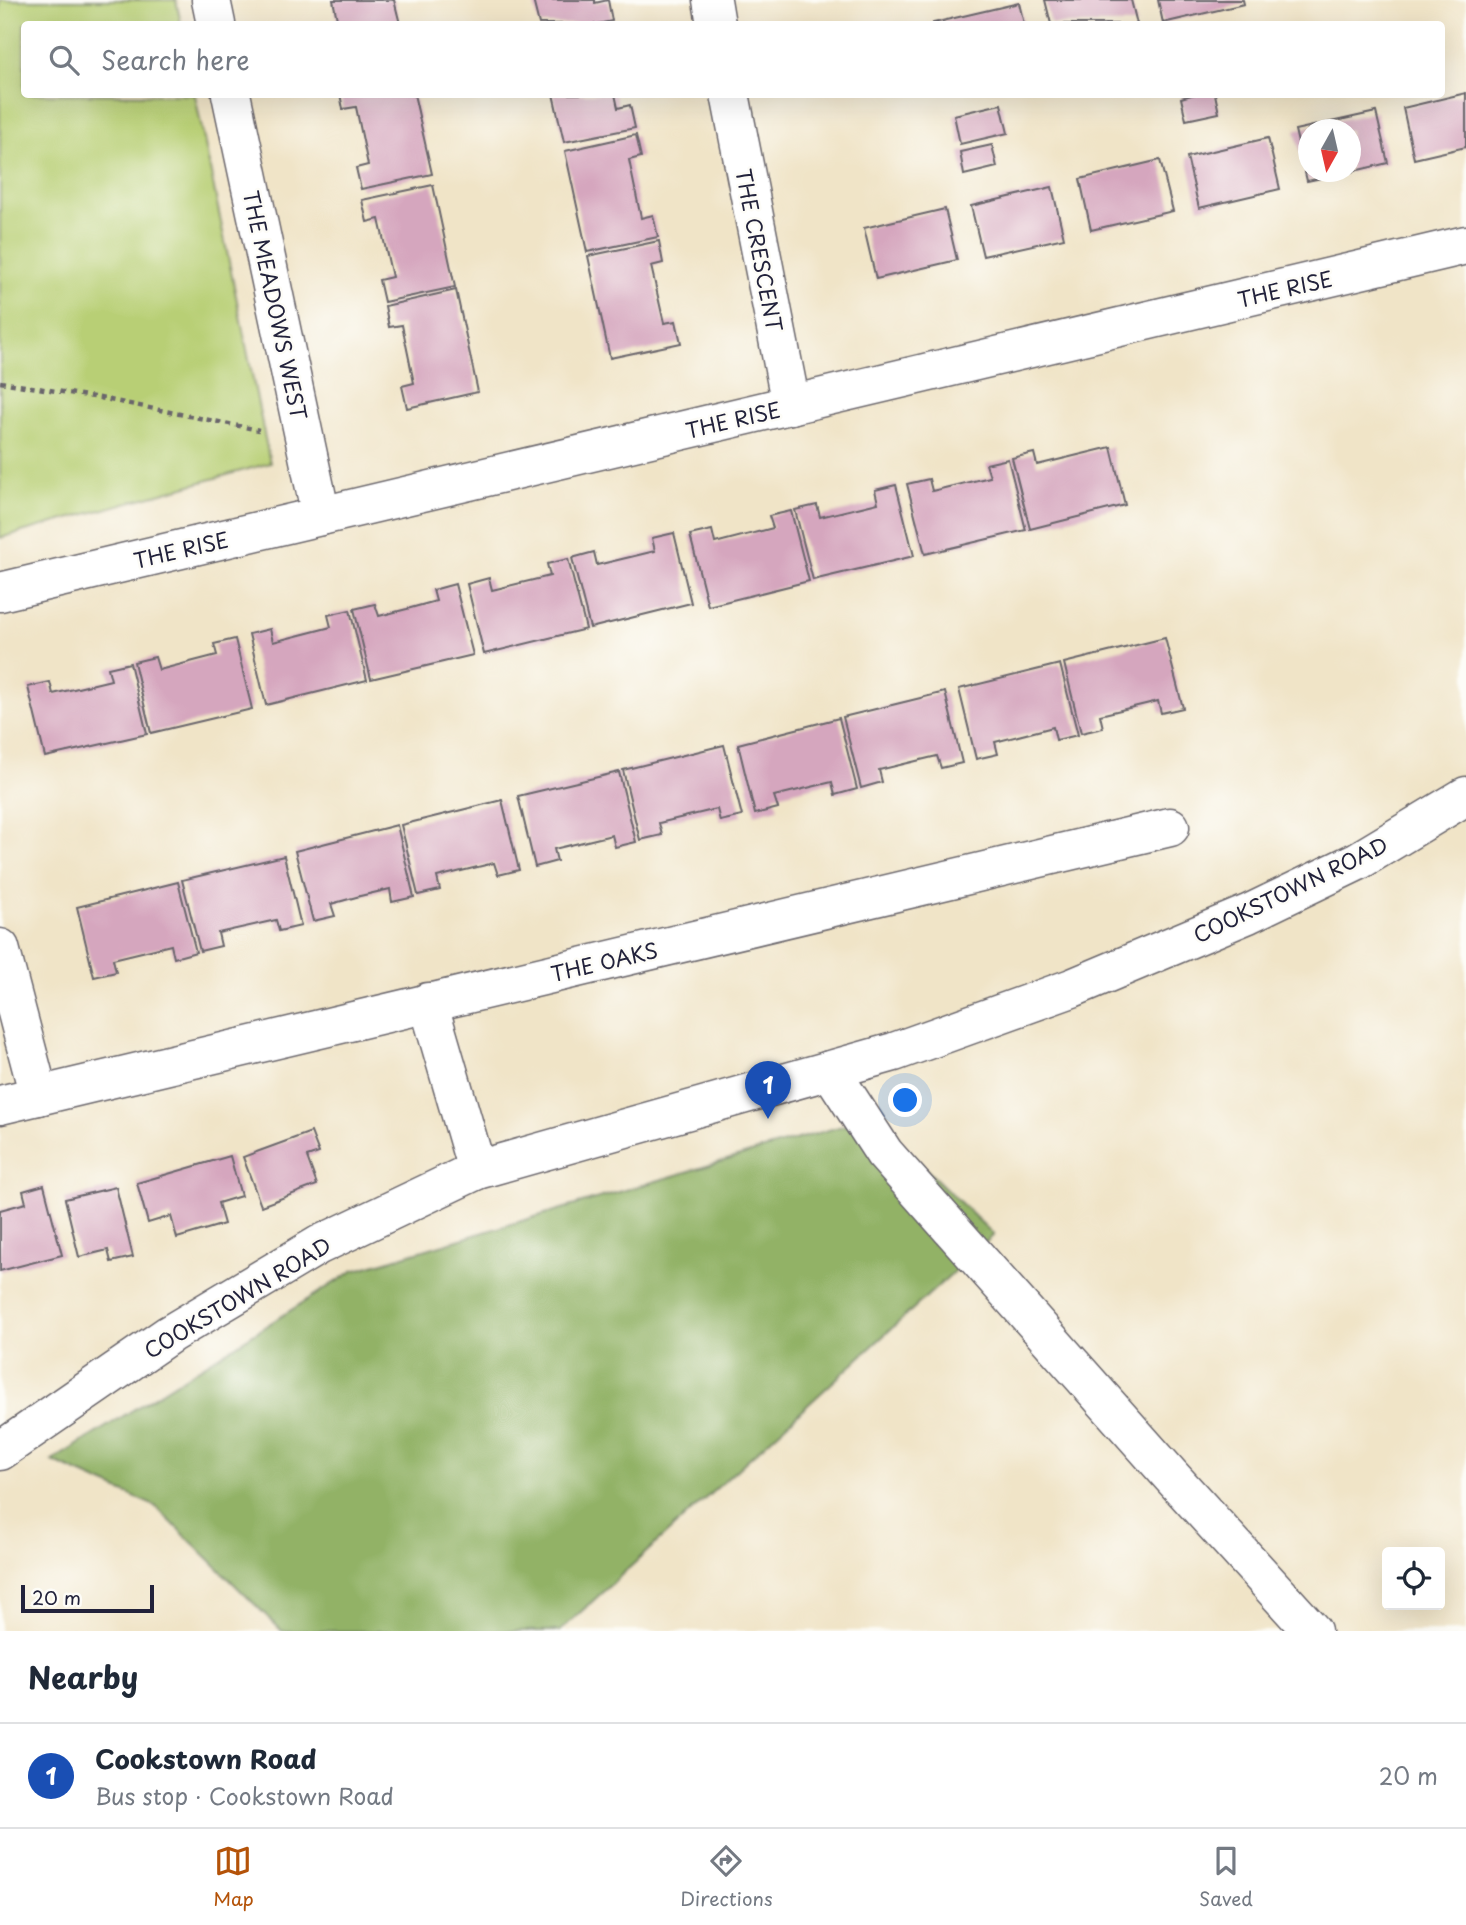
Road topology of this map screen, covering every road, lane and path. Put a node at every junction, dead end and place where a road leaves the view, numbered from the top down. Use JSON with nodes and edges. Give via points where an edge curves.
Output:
{"nodes":[{"id":1,"x":211,"y":0,"type":"edge"},
{"id":2,"x":712,"y":0,"type":"edge"},
{"id":3,"x":215,"y":21,"type":"edge"},
{"id":4,"x":716,"y":21,"type":"edge"},
{"id":5,"x":232,"y":98,"type":"edge"},
{"id":6,"x":731,"y":98,"type":"edge"},
{"id":7,"x":1466,"y":245,"type":"edge"},
{"id":8,"x":0,"y":382,"type":"edge"},
{"id":9,"x":791,"y":405,"type":"junction"},
{"id":10,"x":301,"y":422,"type":"junction"},
{"id":11,"x":321,"y":516,"type":"junction"},
{"id":12,"x":0,"y":592,"type":"edge"},
{"id":13,"x":1466,"y":796,"type":"edge"},
{"id":14,"x":1170,"y":827,"type":"dead end"},
{"id":15,"x":0,"y":948,"type":"edge"},
{"id":16,"x":428,"y":1002,"type":"junction"},
{"id":17,"x":830,"y":1070,"type":"junction"},
{"id":18,"x":39,"y":1096,"type":"junction"},
{"id":19,"x":0,"y":1105,"type":"edge"},
{"id":20,"x":477,"y":1170,"type":"junction"},
{"id":21,"x":0,"y":1451,"type":"edge"},
{"id":22,"x":1312,"y":1631,"type":"edge"}],
"edges":[{"from":1,"to":3,"type":"street"},
{"from":2,"to":4,"type":"street"},
{"from":5,"to":10,"type":"street","name":"THE MEADOWS WEST"},
{"from":6,"to":9,"type":"street","name":"THE CRESCENT"},
{"from":7,"to":9,"type":"street","name":"THE RISE"},
{"from":8,"to":10,"type":"path","via":[[259,430]]},
{"from":9,"to":11,"type":"street","name":"THE RISE"},
{"from":10,"to":11,"type":"street","name":"THE MEADOWS WEST"},
{"from":11,"to":12,"type":"street","name":"THE RISE"},
{"from":13,"to":17,"type":"street","name":"COOKSTOWN ROAD","via":[[1359,861],[1248,914],[1072,988]]},
{"from":14,"to":16,"type":"street","name":"THE OAKS"},
{"from":15,"to":18,"type":"street"},
{"from":16,"to":18,"type":"street","name":"THE OAKS"},
{"from":16,"to":20,"type":"street"},
{"from":17,"to":20,"type":"street","name":"COOKSTOWN ROAD"},
{"from":17,"to":22,"type":"street","via":[[884,1153]]},
{"from":18,"to":19,"type":"street","name":"THE OAKS"},
{"from":20,"to":21,"type":"street","name":"COOKSTOWN ROAD","via":[[319,1245],[170,1334]]}]}
